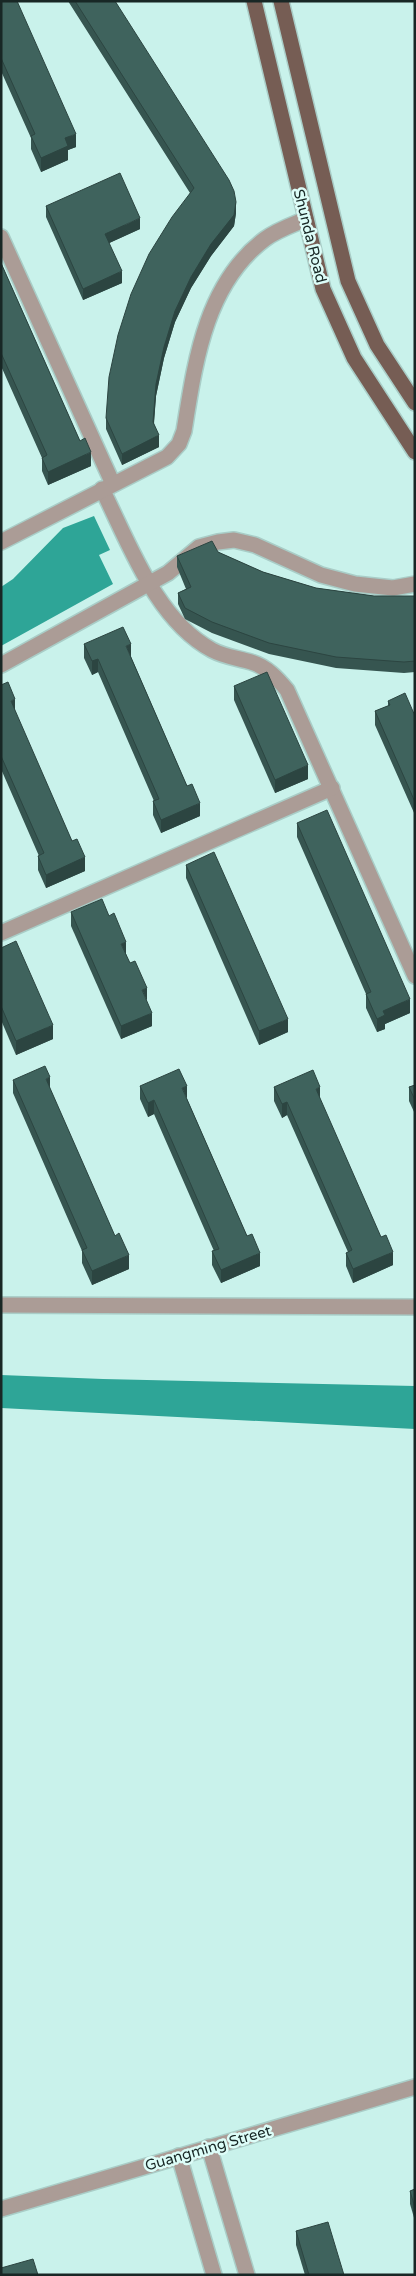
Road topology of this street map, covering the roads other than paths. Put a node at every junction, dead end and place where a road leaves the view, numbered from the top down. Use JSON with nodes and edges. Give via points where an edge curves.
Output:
{"nodes":[{"id":1,"x":254,"y":1,"type":"edge"},
{"id":2,"x":281,"y":1,"type":"edge"},
{"id":3,"x":306,"y":219,"type":"junction"},
{"id":4,"x":1,"y":237,"type":"edge"},
{"id":5,"x":415,"y":403,"type":"edge"},
{"id":6,"x":415,"y":452,"type":"edge"},
{"id":7,"x":107,"y":486,"type":"junction"},
{"id":8,"x":1,"y":542,"type":"edge"},
{"id":9,"x":149,"y":583,"type":"junction"},
{"id":10,"x":415,"y":584,"type":"edge"},
{"id":11,"x":1,"y":665,"type":"edge"},
{"id":12,"x":332,"y":788,"type":"junction"},
{"id":13,"x":1,"y":933,"type":"edge"},
{"id":14,"x":415,"y":976,"type":"edge"},
{"id":15,"x":1,"y":1305,"type":"edge"},
{"id":16,"x":415,"y":1307,"type":"edge"},
{"id":17,"x":415,"y":2087,"type":"edge"},
{"id":18,"x":209,"y":2147,"type":"junction"},
{"id":19,"x":179,"y":2156,"type":"junction"},
{"id":20,"x":1,"y":2209,"type":"edge"},
{"id":21,"x":214,"y":2275,"type":"edge"},
{"id":22,"x":247,"y":2275,"type":"edge"}],
"edges":[{"from":1,"to":3,"type":"main road","name":"Shunda Road"},
{"from":2,"to":5,"type":"main road","name":"Shunda Road","via":[[348,281],[377,345]]},
{"from":3,"to":6,"type":"main road","name":"Shunda Road","via":[[323,289],[338,325],[354,358]]},
{"from":3,"to":7,"type":"street","via":[[265,239],[250,252],[226,285],[205,327],[179,444],[167,457]]},
{"from":4,"to":7,"type":"street"},
{"from":7,"to":8,"type":"street"},
{"from":7,"to":9,"type":"street"},
{"from":9,"to":10,"type":"street","via":[[168,573],[199,547],[234,540],[255,545],[320,576],[392,588]]},
{"from":9,"to":11,"type":"street"},
{"from":9,"to":12,"type":"street","via":[[189,635],[212,650],[232,659],[253,663],[273,674],[287,690]]},
{"from":12,"to":13,"type":"street"},
{"from":12,"to":14,"type":"street"},
{"from":15,"to":16,"type":"street"},
{"from":17,"to":18,"type":"street","name":"Guangming Street"},
{"from":18,"to":19,"type":"street","name":"Guangming Street"},
{"from":18,"to":22,"type":"street"},
{"from":19,"to":20,"type":"street","name":"Guangming Street"},
{"from":19,"to":21,"type":"street"}]}
